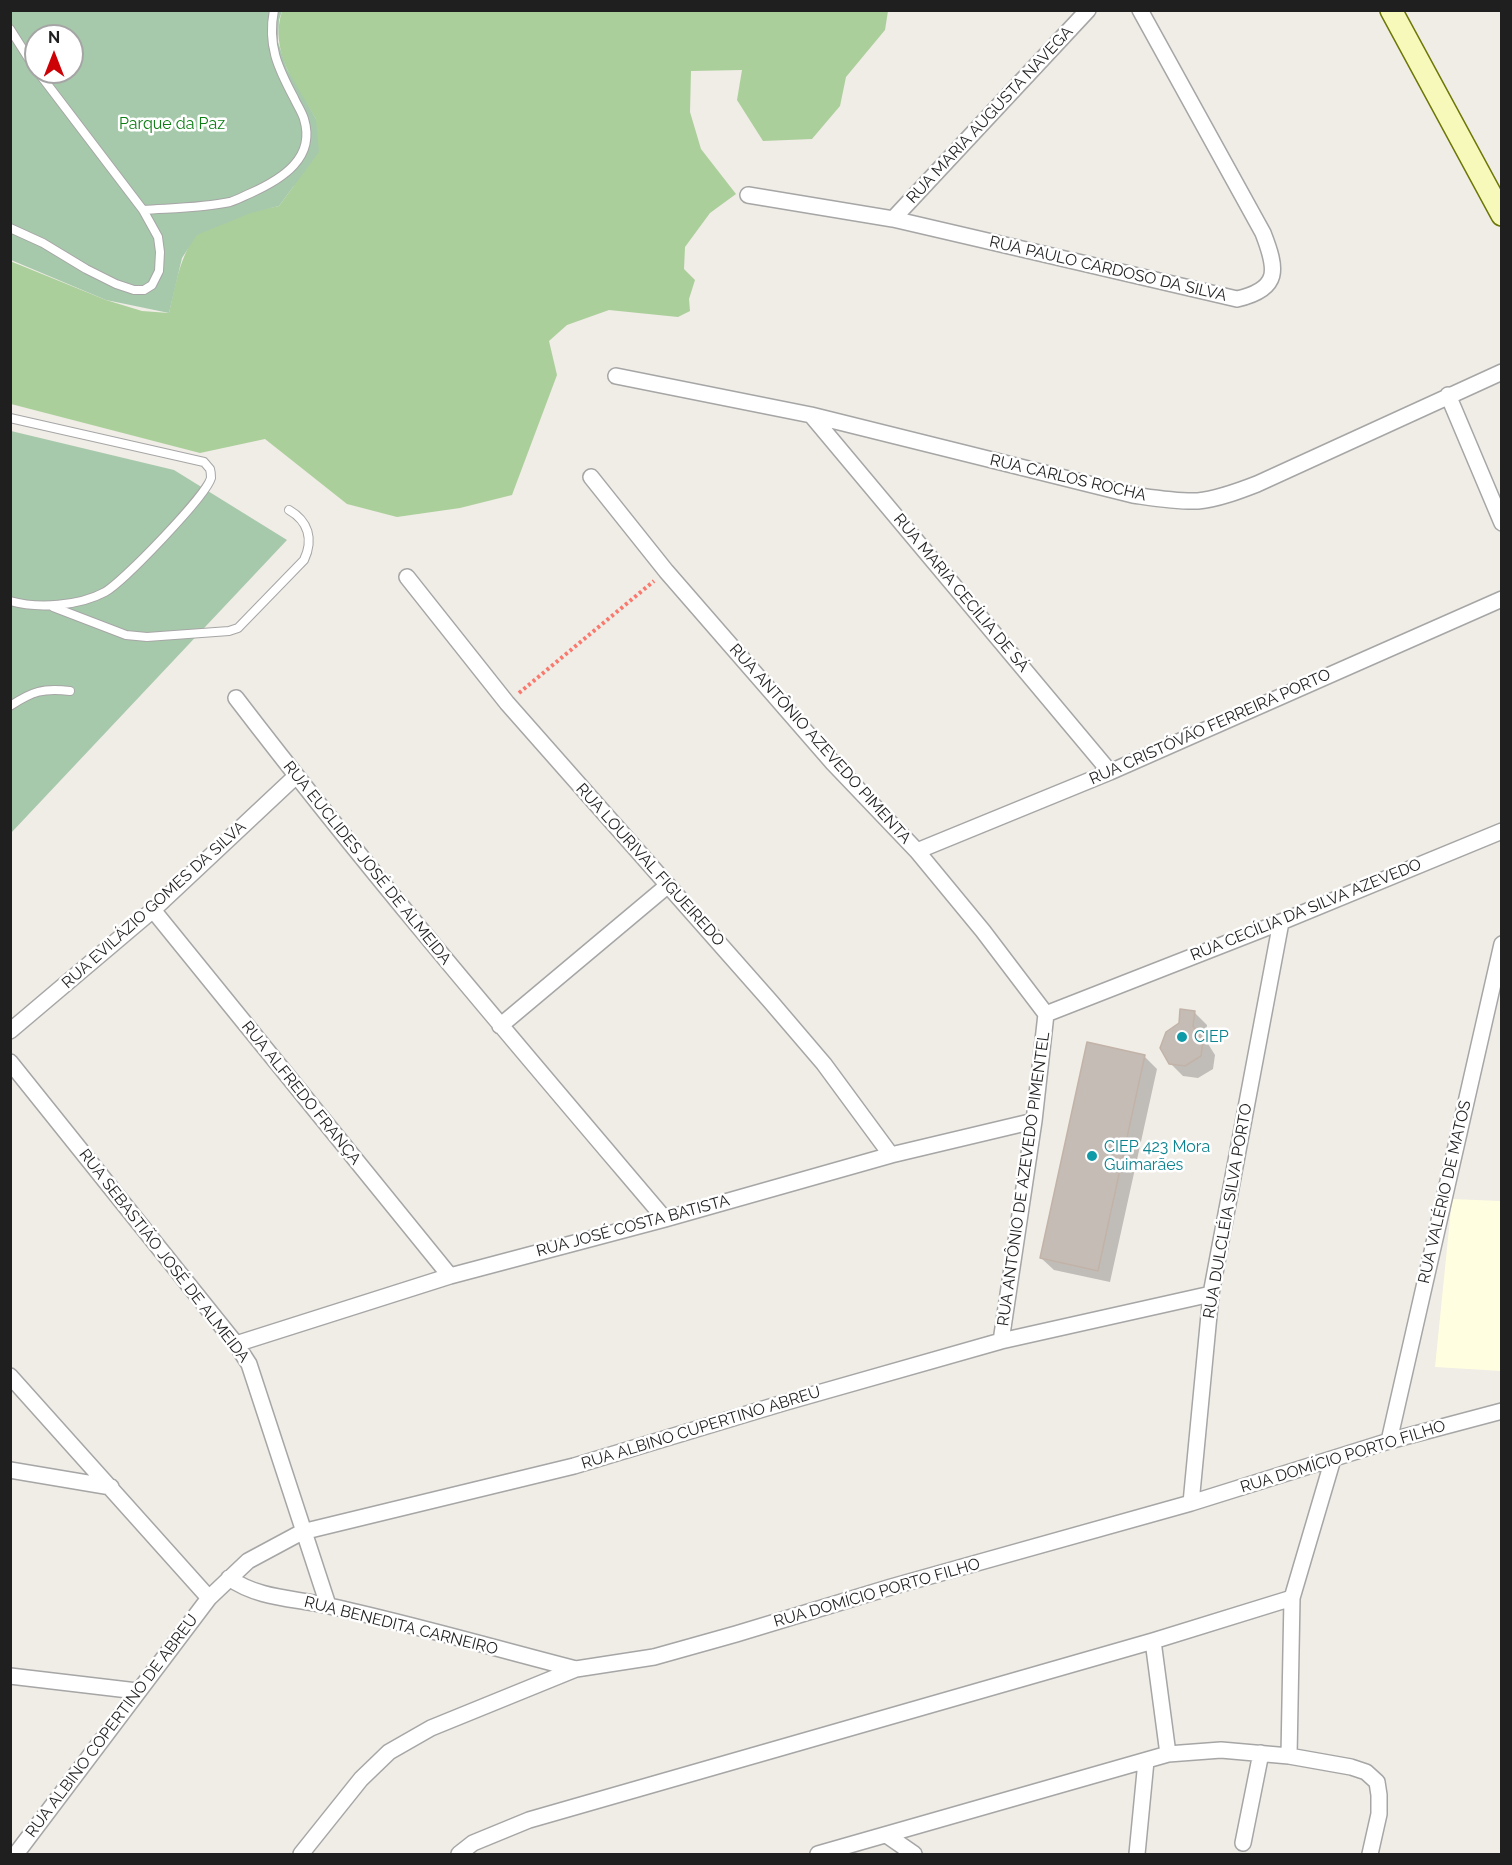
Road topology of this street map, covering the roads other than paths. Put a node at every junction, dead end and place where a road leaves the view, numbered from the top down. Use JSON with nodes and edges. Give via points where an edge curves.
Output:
{"nodes":[{"id":1,"x":274,"y":10,"type":"edge"},
{"id":2,"x":1088,"y":10,"type":"edge"},
{"id":3,"x":1140,"y":10,"type":"edge"},
{"id":4,"x":1391,"y":10,"type":"edge"},
{"id":5,"x":10,"y":29,"type":"edge"},
{"id":6,"x":24,"y":51,"type":"edge"},
{"id":7,"x":47,"y":84,"type":"edge"},
{"id":8,"x":748,"y":195,"type":"dead end"},
{"id":9,"x":143,"y":210,"type":"junction"},
{"id":10,"x":1502,"y":215,"type":"edge"},
{"id":11,"x":893,"y":219,"type":"junction"},
{"id":12,"x":10,"y":228,"type":"edge"},
{"id":13,"x":1502,"y":372,"type":"edge"},
{"id":14,"x":616,"y":376,"type":"dead end"},
{"id":15,"x":1448,"y":395,"type":"junction"},
{"id":16,"x":811,"y":415,"type":"junction"},
{"id":17,"x":10,"y":418,"type":"edge"},
{"id":18,"x":591,"y":477,"type":"dead end"},
{"id":19,"x":288,"y":510,"type":"dead end"},
{"id":20,"x":1502,"y":523,"type":"edge"},
{"id":21,"x":407,"y":577,"type":"dead end"},
{"id":22,"x":1502,"y":599,"type":"edge"},
{"id":23,"x":10,"y":602,"type":"edge"},
{"id":24,"x":52,"y":606,"type":"junction"},
{"id":25,"x":70,"y":691,"type":"dead end"},
{"id":26,"x":236,"y":698,"type":"dead end"},
{"id":27,"x":10,"y":706,"type":"edge"},
{"id":28,"x":1110,"y":772,"type":"junction"},
{"id":29,"x":296,"y":776,"type":"junction"},
{"id":30,"x":1502,"y":831,"type":"edge"},
{"id":31,"x":917,"y":851,"type":"junction"},
{"id":32,"x":667,"y":886,"type":"junction"},
{"id":33,"x":153,"y":910,"type":"junction"},
{"id":34,"x":1281,"y":922,"type":"junction"},
{"id":35,"x":1502,"y":944,"type":"edge"},
{"id":36,"x":1110,"y":988,"type":"joint"},
{"id":37,"x":1046,"y":1014,"type":"junction"},
{"id":38,"x":500,"y":1026,"type":"junction"},
{"id":39,"x":10,"y":1031,"type":"edge"},
{"id":40,"x":10,"y":1062,"type":"edge"},
{"id":41,"x":1034,"y":1121,"type":"junction"},
{"id":42,"x":891,"y":1155,"type":"junction"},
{"id":43,"x":665,"y":1219,"type":"junction"},
{"id":44,"x":450,"y":1276,"type":"junction"},
{"id":45,"x":1211,"y":1294,"type":"junction"},
{"id":46,"x":1001,"y":1341,"type":"junction"},
{"id":47,"x":236,"y":1344,"type":"junction"},
{"id":48,"x":10,"y":1376,"type":"edge"},
{"id":49,"x":1502,"y":1411,"type":"edge"},
{"id":50,"x":1389,"y":1441,"type":"junction"},
{"id":51,"x":1333,"y":1459,"type":"junction"},
{"id":52,"x":10,"y":1470,"type":"edge"},
{"id":53,"x":111,"y":1487,"type":"junction"},
{"id":54,"x":1191,"y":1503,"type":"junction"},
{"id":55,"x":302,"y":1532,"type":"junction"},
{"id":56,"x":229,"y":1578,"type":"junction"},
{"id":57,"x":209,"y":1598,"type":"junction"},
{"id":58,"x":1292,"y":1598,"type":"junction"},
{"id":59,"x":328,"y":1605,"type":"junction"},
{"id":60,"x":1153,"y":1641,"type":"junction"},
{"id":61,"x":576,"y":1669,"type":"junction"},
{"id":62,"x":10,"y":1676,"type":"edge"},
{"id":63,"x":137,"y":1691,"type":"junction"},
{"id":64,"x":1168,"y":1754,"type":"junction"},
{"id":65,"x":1261,"y":1754,"type":"junction"},
{"id":66,"x":1289,"y":1756,"type":"junction"},
{"id":67,"x":1146,"y":1761,"type":"junction"},
{"id":68,"x":888,"y":1836,"type":"junction"},
{"id":69,"x":1243,"y":1844,"type":"dead end"},
{"id":70,"x":16,"y":1854,"type":"edge"},
{"id":71,"x":301,"y":1854,"type":"edge"},
{"id":72,"x":459,"y":1854,"type":"edge"},
{"id":73,"x":818,"y":1854,"type":"edge"},
{"id":74,"x":914,"y":1854,"type":"edge"},
{"id":75,"x":1137,"y":1854,"type":"edge"},
{"id":76,"x":1370,"y":1854,"type":"edge"}],
"edges":[{"from":1,"to":9,"type":"lane","via":[[271,42],[279,69],[304,119],[303,153],[288,172],[232,202]]},
{"from":2,"to":11,"type":"street","name":"RUA MARIA AUGUSTA NAVEGA"},
{"from":3,"to":11,"type":"street","name":"RUA PAULO CARDOSO DA SILVA","via":[[1263,233],[1273,270],[1262,291],[1238,299]]},
{"from":4,"to":10,"type":"main road"},
{"from":5,"to":6,"type":"lane"},
{"from":7,"to":9,"type":"lane"},
{"from":8,"to":11,"type":"street","name":"RUA PAULO CARDOSO DA SILVA"},
{"from":9,"to":12,"type":"lane","via":[[158,237],[160,252],[159,271],[152,285],[144,290],[116,284]]},
{"from":13,"to":15,"type":"street","name":"RUA CARLOS ROCHA"},
{"from":14,"to":16,"type":"street","name":"RUA CARLOS ROCHA"},
{"from":15,"to":16,"type":"street","name":"RUA CARLOS ROCHA","via":[[1257,484],[1198,501],[1132,495]]},
{"from":15,"to":20,"type":"street"},
{"from":16,"to":28,"type":"street","name":"RUA MARIA CECÍLIA DE SÁ"},
{"from":17,"to":24,"type":"lane","via":[[204,462],[210,469],[211,479],[190,509],[107,591]]},
{"from":18,"to":31,"type":"street","name":"RUA ANTÔNIO AZEVEDO PIMENTA","via":[[666,571],[832,763]]},
{"from":19,"to":24,"type":"lane","via":[[300,517],[308,533],[309,549],[304,560],[238,628],[147,637],[126,635]]},
{"from":21,"to":32,"type":"street","name":"RUA LOURIVAL FIGUEIREDO","via":[[507,703]]},
{"from":22,"to":28,"type":"street","name":"RUA CRISTÓVÃO FERREIRA PORTO"},
{"from":23,"to":24,"type":"lane"},
{"from":25,"to":27,"type":"lane","via":[[36,691]]},
{"from":26,"to":29,"type":"street","name":"RUA EUCLIDES JOSÉ DE ALMEIDA"},
{"from":28,"to":31,"type":"street","name":"RUA CRISTÓVÃO FERREIRA PORTO"},
{"from":29,"to":33,"type":"street","name":"RUA EVILÁZIO GOMES DA SILVA"},
{"from":29,"to":38,"type":"street","name":"RUA EUCLIDES JOSÉ DE ALMEIDA"},
{"from":30,"to":34,"type":"street","name":"RUA CECÍLIA DA SILVA AZEVEDO"},
{"from":31,"to":37,"type":"street","name":"RUA ANTÔNIO AZEVEDO PIMENTA"},
{"from":32,"to":38,"type":"street"},
{"from":32,"to":42,"type":"street","name":"RUA LOURIVAL FIGUEIREDO","via":[[816,1055]]},
{"from":33,"to":39,"type":"street","name":"RUA EVILÁZIO GOMES DA SILVA"},
{"from":33,"to":44,"type":"street","name":"RUA ALFREDO FRANÇA"},
{"from":34,"to":36,"type":"street","name":"RUA CECÍLIA DA SILVA AZEVEDO"},
{"from":34,"to":45,"type":"street","name":"RUA DULCLÉIA SILVA PORTO"},
{"from":35,"to":50,"type":"street","name":"RUA VALÉRIO DE MATOS"},
{"from":36,"to":37,"type":"street","name":"RUA ANTÔNIO DE AZEVEDO PIMENTEL"},
{"from":37,"to":41,"type":"street","name":"RUA ANTÔNIO DE AZEVEDO PIMENTEL"},
{"from":38,"to":43,"type":"street","name":"RUA EUCLIDES JOSÉ DE ALMEIDA"},
{"from":40,"to":47,"type":"street","name":"RUA SEBASTIÃO JOSÉ DE ALMEIDA"},
{"from":41,"to":42,"type":"street","name":"RUA JOSÉ COSTA BATISTA"},
{"from":41,"to":46,"type":"street","name":"RUA ANTÔNIO DE AZEVEDO PIMENTEL"},
{"from":42,"to":43,"type":"street","name":"RUA JOSÉ COSTA BATISTA"},
{"from":43,"to":44,"type":"street","name":"RUA JOSÉ COSTA BATISTA"},
{"from":44,"to":47,"type":"street","name":"RUA JOSÉ COSTA BATISTA"},
{"from":45,"to":46,"type":"street","name":"RUA ALBINO CUPERTINO ABREU"},
{"from":45,"to":54,"type":"street","name":"RUA DULCLÉIA SILVA PORTO"},
{"from":46,"to":55,"type":"street","name":"RUA ALBINO CUPERTINO ABREU","via":[[574,1466]]},
{"from":47,"to":55,"type":"street","name":"RUA SEBASTIÃO JOSÉ DE ALMEIDA","via":[[255,1381]]},
{"from":48,"to":53,"type":"street"},
{"from":49,"to":50,"type":"street","name":"RUA DOMÍCIO PORTO FILHO"},
{"from":50,"to":51,"type":"street","name":"RUA DOMÍCIO PORTO FILHO"},
{"from":51,"to":54,"type":"street","name":"RUA DOMÍCIO PORTO FILHO"},
{"from":51,"to":58,"type":"street"},
{"from":52,"to":53,"type":"street"},
{"from":53,"to":57,"type":"street"},
{"from":54,"to":61,"type":"street","name":"RUA DOMÍCIO PORTO FILHO","via":[[726,1637],[654,1656]]},
{"from":55,"to":56,"type":"street","name":"RUA ALBINO CUPERTINO ABREU","via":[[248,1561]]},
{"from":55,"to":59,"type":"street","name":"RUA SEBASTIÃO JOSÉ DE ALMEIDA"},
{"from":56,"to":57,"type":"street","name":"RUA ALBINO CUPERTINO ABREU"},
{"from":56,"to":59,"type":"street","name":"RUA BENEDITA CARNEIRO","via":[[255,1593]]},
{"from":57,"to":63,"type":"street","name":"RUA ALBINO COPERTINO DE ABREU"},
{"from":58,"to":60,"type":"street"},
{"from":58,"to":66,"type":"street"},
{"from":59,"to":61,"type":"street","name":"RUA BENEDITA CARNEIRO"},
{"from":60,"to":64,"type":"street"},
{"from":60,"to":72,"type":"street","via":[[529,1820],[473,1843]]},
{"from":61,"to":71,"type":"street","name":"RUA DOMÍCIO PORTO FILHO","via":[[430,1728],[389,1752],[361,1779]]},
{"from":62,"to":63,"type":"street"},
{"from":63,"to":70,"type":"street","name":"RUA ALBINO COPERTINO DE ABREU"},
{"from":64,"to":65,"type":"street","via":[[1221,1750]]},
{"from":64,"to":67,"type":"street"},
{"from":65,"to":66,"type":"street"},
{"from":65,"to":69,"type":"street"},
{"from":66,"to":76,"type":"street","via":[[1351,1767],[1366,1772],[1377,1782],[1379,1814]]},
{"from":67,"to":68,"type":"street"},
{"from":67,"to":75,"type":"street"},
{"from":68,"to":73,"type":"street"},
{"from":68,"to":74,"type":"street"}]}
